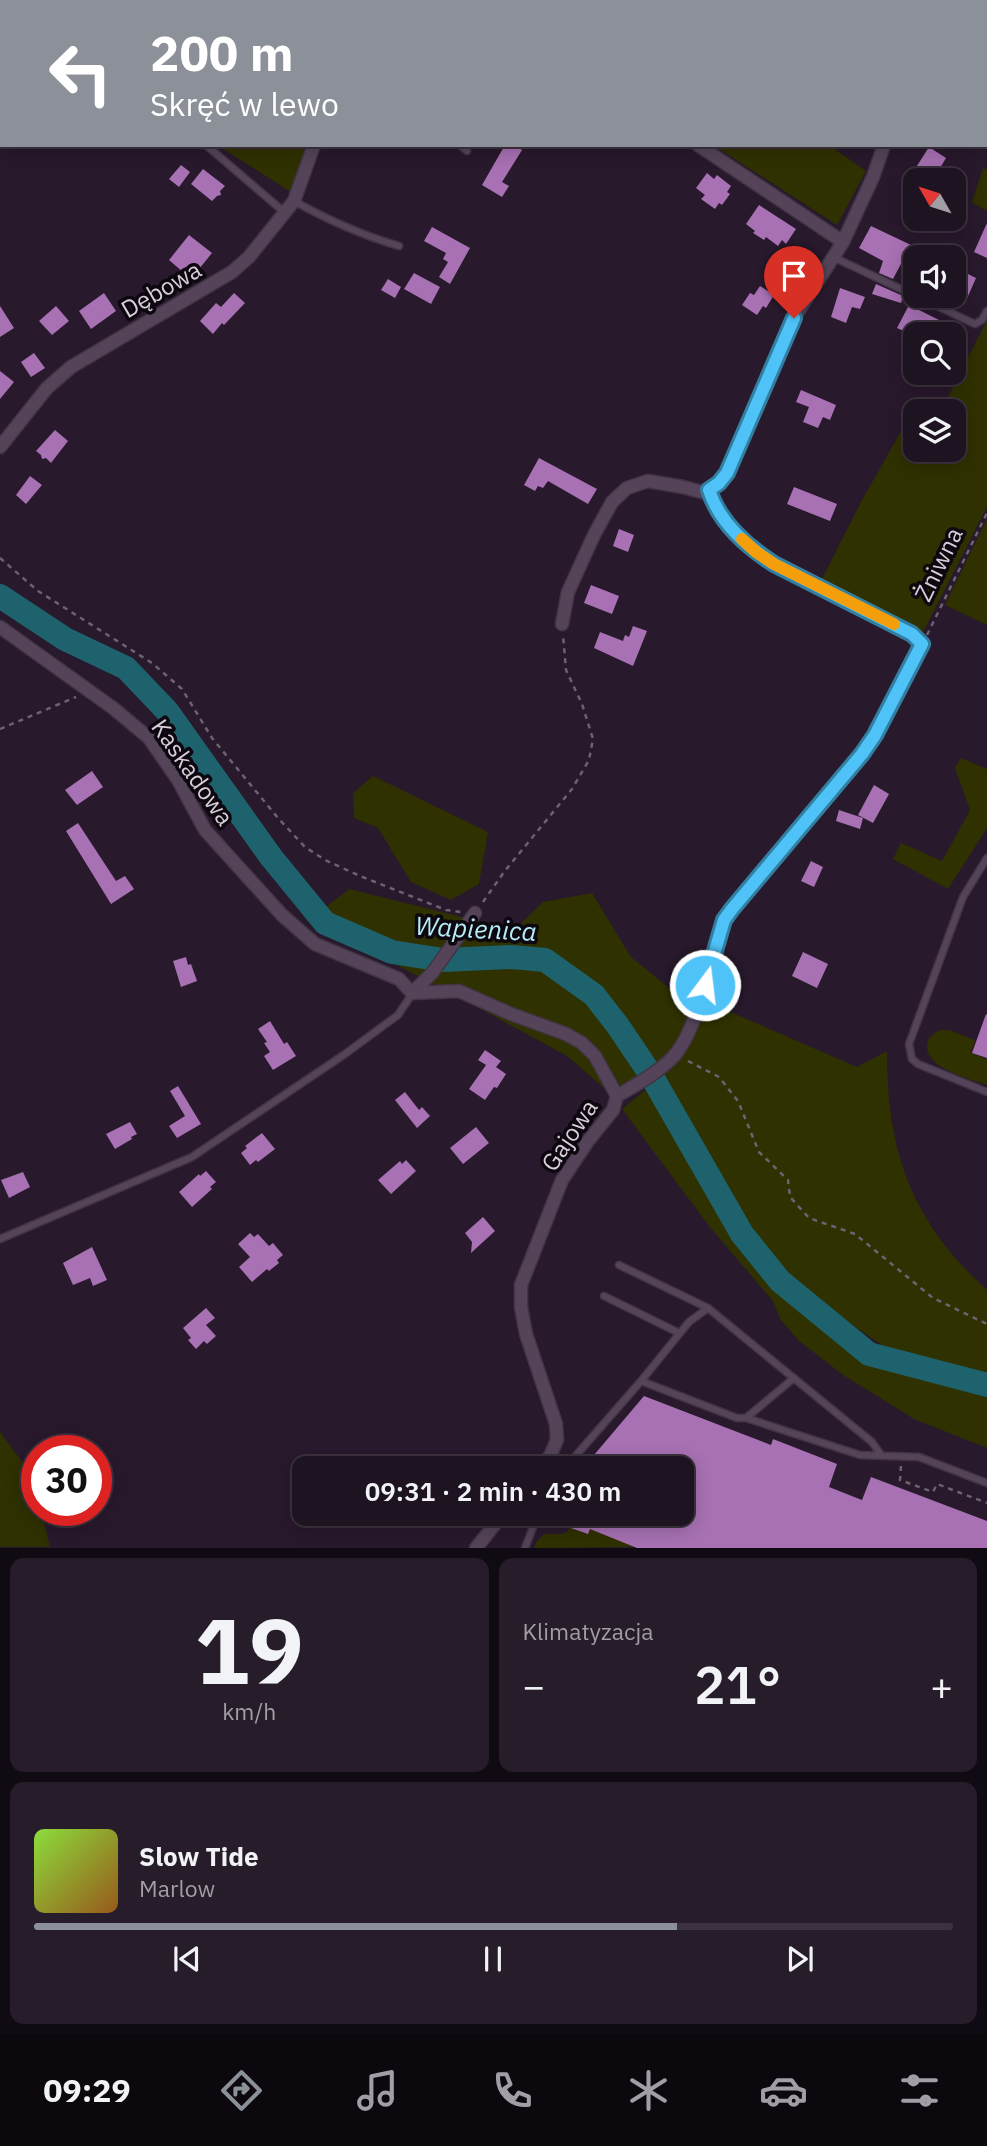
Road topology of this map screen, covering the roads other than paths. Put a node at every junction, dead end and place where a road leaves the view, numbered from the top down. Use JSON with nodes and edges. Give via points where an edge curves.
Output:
{"nodes":[{"id":1,"x":208,"y":147,"type":"edge"},
{"id":2,"x":313,"y":147,"type":"edge"},
{"id":3,"x":462,"y":147,"type":"edge"},
{"id":4,"x":701,"y":147,"type":"edge"},
{"id":5,"x":883,"y":147,"type":"edge"},
{"id":6,"x":467,"y":151,"type":"dead end"},
{"id":7,"x":293,"y":201,"type":"junction"},
{"id":8,"x":284,"y":212,"type":"junction"},
{"id":9,"x":843,"y":242,"type":"junction"},
{"id":10,"x":398,"y":246,"type":"dead end"},
{"id":11,"x":833,"y":257,"type":"junction"},
{"id":12,"x":987,"y":311,"type":"edge"},
{"id":13,"x":0,"y":447,"type":"edge"},
{"id":14,"x":709,"y":490,"type":"junction"},
{"id":15,"x":562,"y":624,"type":"road end"},
{"id":16,"x":0,"y":627,"type":"edge"},
{"id":17,"x":987,"y":858,"type":"edge"},
{"id":18,"x":475,"y":914,"type":"road end"},
{"id":19,"x":724,"y":920,"type":"joint"},
{"id":20,"x":412,"y":993,"type":"junction"},
{"id":21,"x":987,"y":1092,"type":"edge"},
{"id":22,"x":617,"y":1096,"type":"junction"},
{"id":23,"x":0,"y":1239,"type":"edge"},
{"id":24,"x":619,"y":1265,"type":"dead end"},
{"id":25,"x":604,"y":1296,"type":"dead end"},
{"id":26,"x":708,"y":1308,"type":"junction"},
{"id":27,"x":679,"y":1333,"type":"junction"},
{"id":28,"x":794,"y":1378,"type":"junction"},
{"id":29,"x":641,"y":1381,"type":"junction"},
{"id":30,"x":746,"y":1418,"type":"junction"},
{"id":31,"x":881,"y":1455,"type":"junction"},
{"id":32,"x":550,"y":1456,"type":"edge"},
{"id":33,"x":575,"y":1456,"type":"edge"},
{"id":34,"x":987,"y":1483,"type":"edge"},
{"id":35,"x":492,"y":1526,"type":"edge"},
{"id":36,"x":533,"y":1526,"type":"edge"},
{"id":37,"x":475,"y":1548,"type":"edge"},
{"id":38,"x":525,"y":1548,"type":"edge"}],
"edges":[{"from":1,"to":8,"type":"lane"},
{"from":2,"to":7,"type":"street","name":"Dębowa"},
{"from":3,"to":6,"type":"lane"},
{"from":4,"to":9,"type":"street"},
{"from":5,"to":9,"type":"street"},
{"from":7,"to":8,"type":"street","name":"Dębowa"},
{"from":7,"to":10,"type":"lane","via":[[329,221]]},
{"from":8,"to":13,"type":"street","name":"Dębowa","via":[[232,272],[71,366],[47,388]]},
{"from":9,"to":11,"type":"street"},
{"from":11,"to":12,"type":"lane","via":[[975,324]]},
{"from":11,"to":14,"type":"street","via":[[794,318],[727,473]]},
{"from":14,"to":15,"type":"street","via":[[648,481],[626,488],[594,534],[568,592]]},
{"from":14,"to":19,"type":"lane","via":[[715,507],[756,552],[912,634],[922,644],[862,754]]},
{"from":16,"to":20,"type":"street","name":"Kaskadowa","via":[[149,738],[205,830],[282,915],[315,944],[399,979]]},
{"from":17,"to":21,"type":"lane","via":[[964,897],[909,1044],[918,1064]]},
{"from":18,"to":20,"type":"street"},
{"from":19,"to":22,"type":"street","via":[[689,1031],[673,1056]]},
{"from":20,"to":22,"type":"street","name":"Gajowa","via":[[460,991],[566,1034],[595,1056]]},
{"from":20,"to":23,"type":"lane","via":[[398,1015],[192,1157]]},
{"from":22,"to":32,"type":"street","name":"Gajowa","via":[[613,1110],[562,1180],[521,1285],[526,1334],[556,1424]]},
{"from":24,"to":26,"type":"lane"},
{"from":25,"to":27,"type":"lane"},
{"from":26,"to":27,"type":"lane"},
{"from":26,"to":28,"type":"lane"},
{"from":27,"to":29,"type":"lane"},
{"from":28,"to":30,"type":"lane"},
{"from":28,"to":31,"type":"lane","via":[[872,1442]]},
{"from":29,"to":30,"type":"lane","via":[[728,1416]]},
{"from":29,"to":33,"type":"lane"},
{"from":30,"to":31,"type":"lane","via":[[860,1455]]},
{"from":31,"to":34,"type":"lane","via":[[919,1457]]},
{"from":35,"to":37,"type":"street"},
{"from":36,"to":38,"type":"lane"}]}
